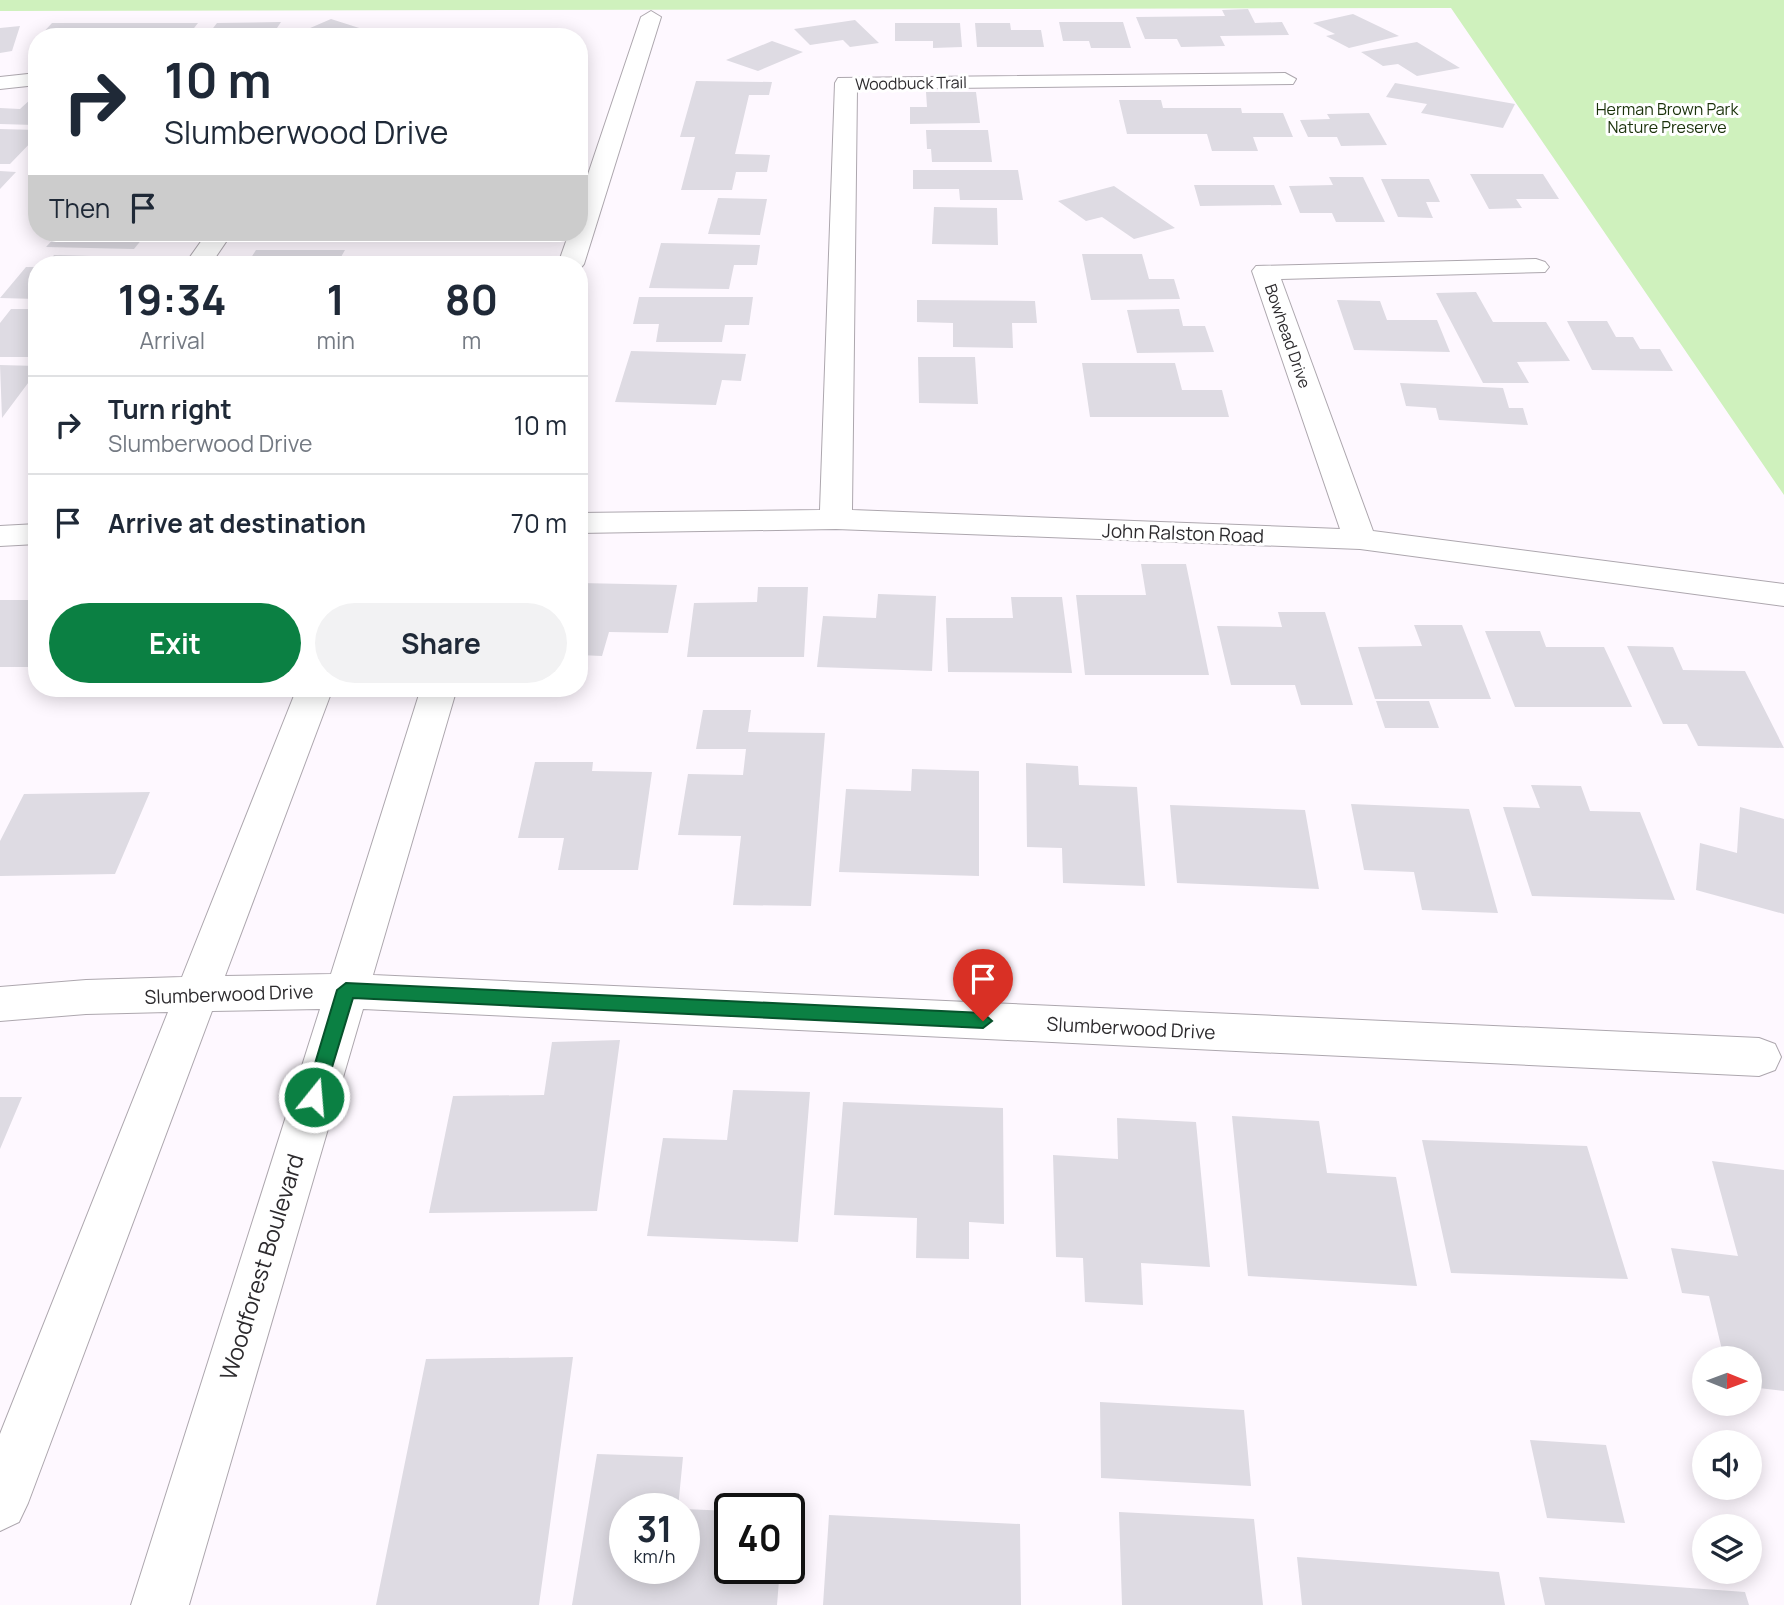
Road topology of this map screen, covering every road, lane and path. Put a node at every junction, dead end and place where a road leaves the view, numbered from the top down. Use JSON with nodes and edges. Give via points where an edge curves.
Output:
{"nodes":[{"id":1,"x":651,"y":17,"type":"dead end"},
{"id":2,"x":1285,"y":79,"type":"dead end"},
{"id":3,"x":28,"y":80,"type":"edge"},
{"id":4,"x":0,"y":83,"type":"edge"},
{"id":5,"x":588,"y":212,"type":"edge"},
{"id":6,"x":1536,"y":267,"type":"dead end"},
{"id":7,"x":835,"y":519,"type":"junction"},
{"id":8,"x":588,"y":523,"type":"edge"},
{"id":9,"x":1360,"y":539,"type":"junction"},
{"id":10,"x":1784,"y":595,"type":"edge"},
{"id":11,"x":311,"y":697,"type":"edge"},
{"id":12,"x":436,"y":697,"type":"edge"},
{"id":13,"x":346,"y":990,"type":"junction"},
{"id":14,"x":193,"y":996,"type":"junction"},
{"id":15,"x":0,"y":1004,"type":"edge"},
{"id":16,"x":1759,"y":1058,"type":"dead end"},
{"id":17,"x":0,"y":1503,"type":"edge"},
{"id":18,"x":160,"y":1605,"type":"edge"}],
"edges":[{"from":1,"to":5,"type":"street"},
{"from":2,"to":7,"type":"street","name":"Woodbuck Trail","via":[[846,83]]},
{"from":3,"to":4,"type":"street"},
{"from":6,"to":9,"type":"street","name":"Bowhead Drive","via":[[1265,271]]},
{"from":7,"to":8,"type":"street","name":"John Ralston Road"},
{"from":7,"to":9,"type":"street","name":"John Ralston Road"},
{"from":9,"to":10,"type":"street","name":"John Ralston Road"},
{"from":11,"to":14,"type":"street"},
{"from":12,"to":13,"type":"street","name":"Woodforest Boulevard"},
{"from":13,"to":14,"type":"street","name":"Slumberwood Drive"},
{"from":13,"to":16,"type":"street","name":"Slumberwood Drive"},
{"from":13,"to":18,"type":"street","name":"Woodforest Boulevard"},
{"from":14,"to":15,"type":"street","name":"Slumberwood Drive"},
{"from":14,"to":17,"type":"street"}]}
